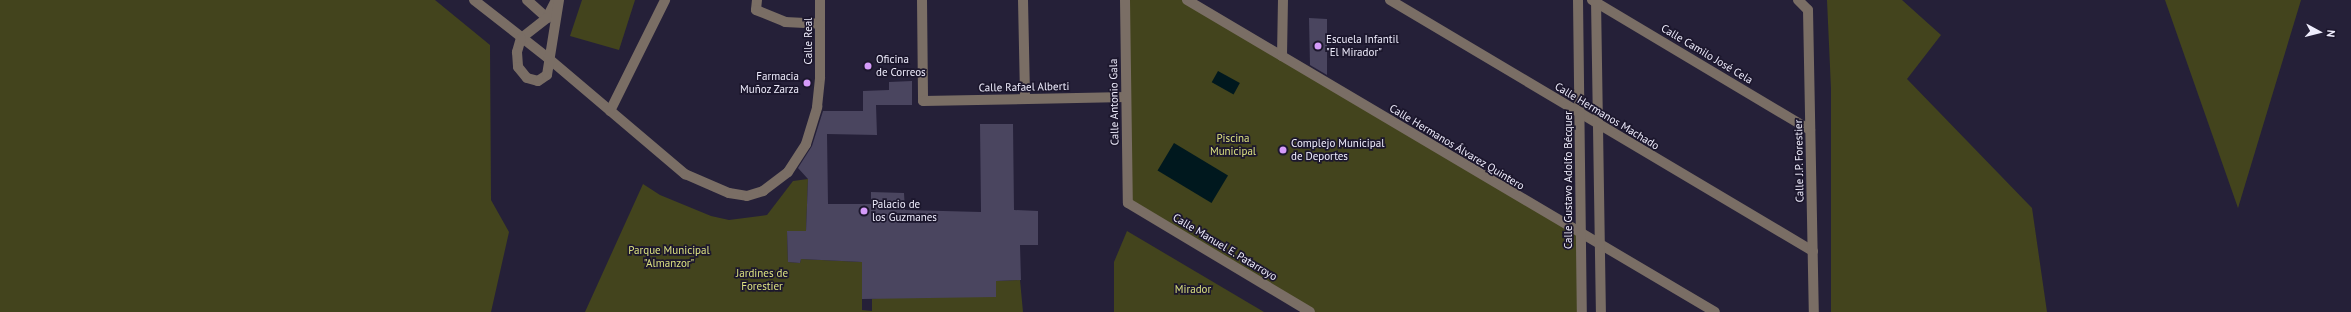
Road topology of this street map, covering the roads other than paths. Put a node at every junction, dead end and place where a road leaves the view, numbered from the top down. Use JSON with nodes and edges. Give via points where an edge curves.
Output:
{"nodes":[{"id":1,"x":474,"y":0,"type":"edge"},
{"id":2,"x":527,"y":0,"type":"edge"},
{"id":3,"x":558,"y":0,"type":"edge"},
{"id":4,"x":665,"y":0,"type":"edge"},
{"id":5,"x":757,"y":0,"type":"edge"},
{"id":6,"x":820,"y":0,"type":"edge"},
{"id":7,"x":922,"y":0,"type":"edge"},
{"id":8,"x":1023,"y":0,"type":"edge"},
{"id":9,"x":1125,"y":0,"type":"edge"},
{"id":10,"x":1187,"y":0,"type":"edge"},
{"id":11,"x":1283,"y":0,"type":"edge"},
{"id":12,"x":1390,"y":0,"type":"edge"},
{"id":13,"x":1578,"y":0,"type":"edge"},
{"id":14,"x":1798,"y":0,"type":"edge"},
{"id":15,"x":1595,"y":1,"type":"edge"},
{"id":16,"x":547,"y":18,"type":"junction"},
{"id":17,"x":820,"y":24,"type":"junction"},
{"id":18,"x":521,"y":38,"type":"junction"},
{"id":19,"x":1282,"y":56,"type":"junction"},
{"id":20,"x":548,"y":58,"type":"junction"},
{"id":21,"x":1126,"y":97,"type":"junction"},
{"id":22,"x":1025,"y":99,"type":"junction"},
{"id":23,"x":610,"y":111,"type":"junction"},
{"id":24,"x":1580,"y":114,"type":"junction"},
{"id":25,"x":1598,"y":125,"type":"junction"},
{"id":26,"x":1810,"y":130,"type":"junction"},
{"id":27,"x":1128,"y":203,"type":"joint"},
{"id":28,"x":1579,"y":234,"type":"junction"},
{"id":29,"x":1600,"y":246,"type":"junction"},
{"id":30,"x":1813,"y":251,"type":"junction"},
{"id":31,"x":1310,"y":312,"type":"edge"},
{"id":32,"x":1582,"y":312,"type":"edge"},
{"id":33,"x":1601,"y":312,"type":"edge"},
{"id":34,"x":1715,"y":312,"type":"edge"},
{"id":35,"x":1814,"y":312,"type":"edge"}],
"edges":[{"from":1,"to":18,"type":"street"},
{"from":2,"to":16,"type":"street"},
{"from":3,"to":16,"type":"street"},
{"from":3,"to":20,"type":"street"},
{"from":4,"to":23,"type":"street"},
{"from":5,"to":17,"type":"street","via":[[756,10],[785,22]]},
{"from":6,"to":17,"type":"street","name":"Calle Real"},
{"from":7,"to":22,"type":"street","name":"Calle Rafael Alberti","via":[[923,101]]},
{"from":8,"to":22,"type":"street"},
{"from":9,"to":21,"type":"street","name":"Calle Antonio Gala"},
{"from":10,"to":19,"type":"street","name":"Calle Hermanos Álvarez Quintero"},
{"from":11,"to":19,"type":"street"},
{"from":12,"to":24,"type":"street","name":"Calle Hermanos Machado"},
{"from":13,"to":24,"type":"street","name":"Calle Gustavo Adolfo Bécquer"},
{"from":14,"to":26,"type":"street","name":"Calle J.P. Forestier","via":[[1808,10]]},
{"from":15,"to":25,"type":"street"},
{"from":15,"to":26,"type":"street","name":"Calle Camilo José Cela"},
{"from":16,"to":18,"type":"street"},
{"from":17,"to":23,"type":"street","name":"Calle Real","via":[[817,107],[806,144],[788,172],[763,191],[747,196],[729,193],[685,174]]},
{"from":18,"to":20,"type":"street"},
{"from":18,"to":20,"type":"street","via":[[518,67],[527,78],[538,81],[547,75]]},
{"from":19,"to":28,"type":"street","name":"Calle Hermanos Álvarez Quintero"},
{"from":20,"to":23,"type":"street"},
{"from":21,"to":22,"type":"street","name":"Calle Rafael Alberti"},
{"from":21,"to":27,"type":"street","name":"Calle Antonio Gala"},
{"from":24,"to":25,"type":"street","name":"Calle Hermanos Machado"},
{"from":24,"to":28,"type":"street","name":"Calle Gustavo Adolfo Bécquer"},
{"from":25,"to":29,"type":"street"},
{"from":25,"to":30,"type":"street","name":"Calle Hermanos Machado"},
{"from":26,"to":30,"type":"street","name":"Calle J.P. Forestier"},
{"from":27,"to":31,"type":"street","name":"Calle Manuel E. Patarroyo"},
{"from":28,"to":29,"type":"street","name":"Calle Hermanos Álvarez Quintero"},
{"from":28,"to":32,"type":"street","name":"Calle Gustavo Adolfo Bécquer"},
{"from":29,"to":33,"type":"street"},
{"from":29,"to":34,"type":"street","name":"Calle Hermanos Álvarez Quintero"},
{"from":30,"to":35,"type":"street","name":"Calle J.P. Forestier"}]}
